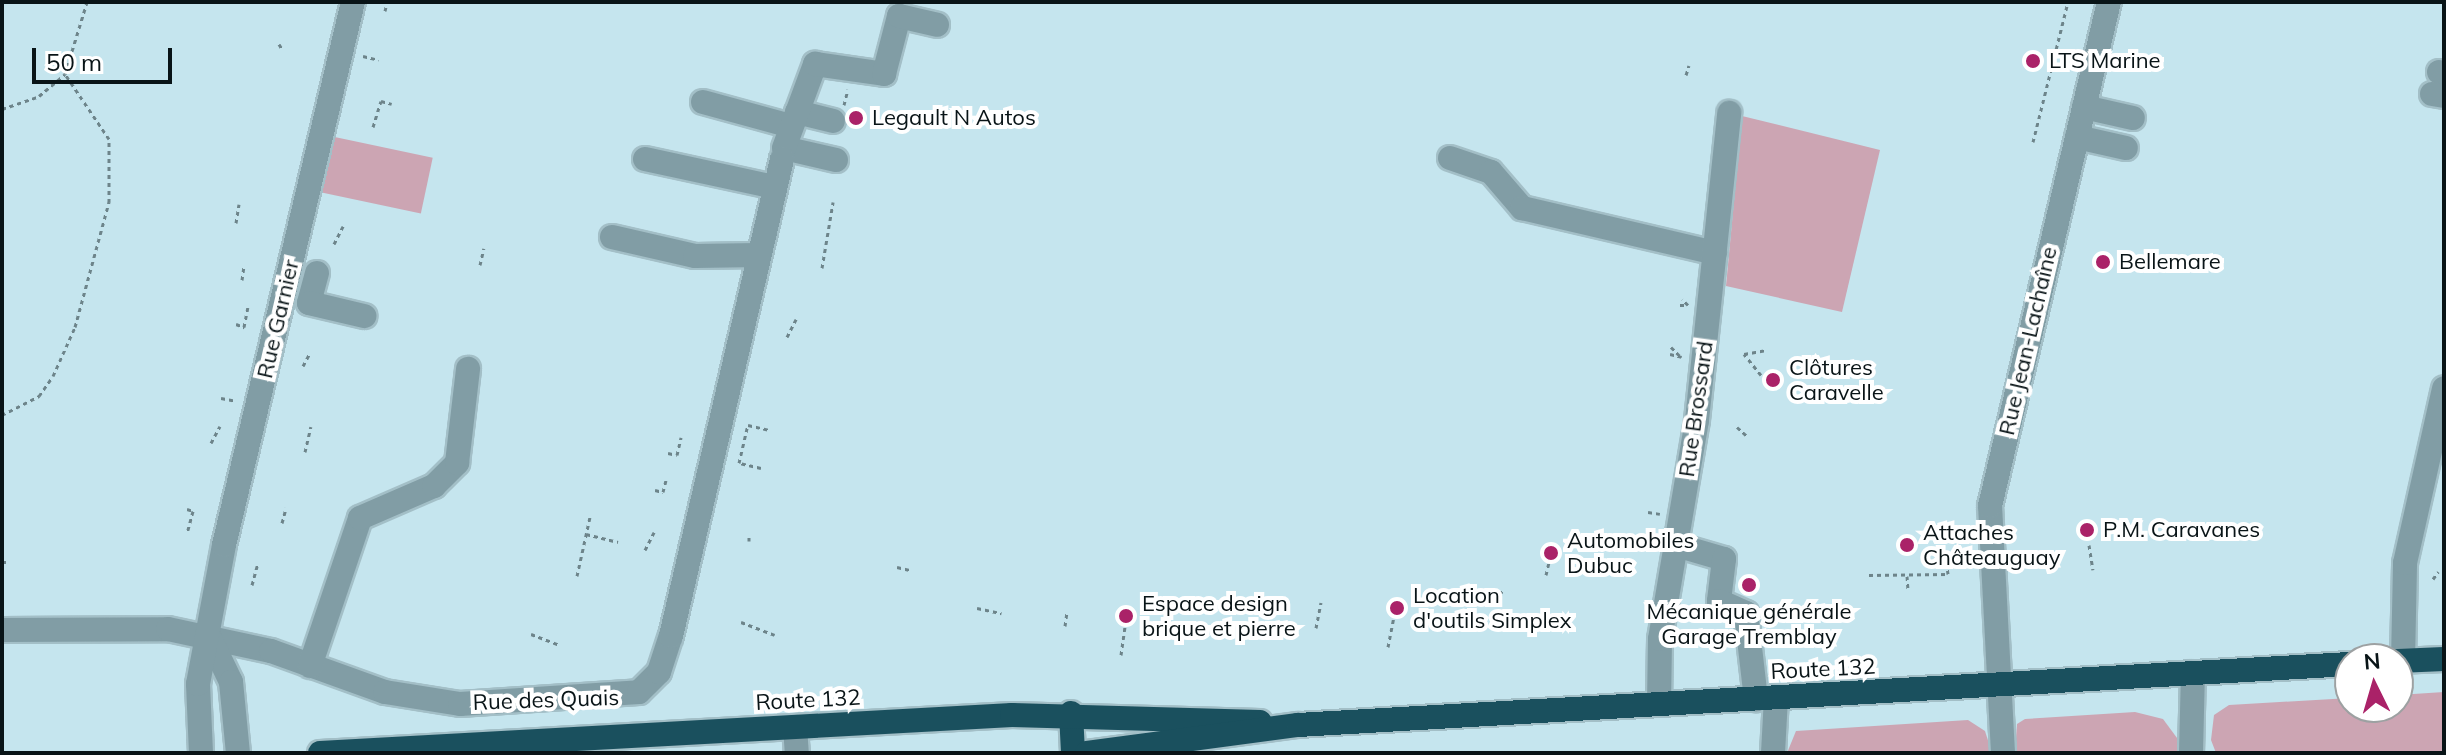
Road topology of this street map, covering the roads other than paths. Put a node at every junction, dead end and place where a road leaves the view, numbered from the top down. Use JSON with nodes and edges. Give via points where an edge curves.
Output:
{"nodes":[{"id":1,"x":353,"y":2,"type":"edge"},
{"id":2,"x":2109,"y":2,"type":"edge"},
{"id":3,"x":937,"y":25,"type":"dead end"},
{"id":4,"x":703,"y":102,"type":"dead end"},
{"id":5,"x":1729,"y":113,"type":"dead end"},
{"id":6,"x":794,"y":119,"type":"junction"},
{"id":7,"x":833,"y":121,"type":"dead end"},
{"id":8,"x":2081,"y":122,"type":"junction"},
{"id":9,"x":2129,"y":133,"type":"dead end"},
{"id":10,"x":1450,"y":158,"type":"dead end"},
{"id":11,"x":645,"y":159,"type":"dead end"},
{"id":12,"x":782,"y":159,"type":"dead end"},
{"id":13,"x":836,"y":160,"type":"dead end"},
{"id":14,"x":775,"y":187,"type":"junction"},
{"id":15,"x":612,"y":237,"type":"dead end"},
{"id":16,"x":1715,"y":253,"type":"junction"},
{"id":17,"x":759,"y":255,"type":"junction"},
{"id":18,"x":290,"y":266,"type":"junction"},
{"id":19,"x":364,"y":316,"type":"dead end"},
{"id":20,"x":468,"y":369,"type":"dead end"},
{"id":21,"x":2444,"y":388,"type":"edge"},
{"id":22,"x":1676,"y":545,"type":"junction"},
{"id":23,"x":2,"y":630,"type":"edge"},
{"id":24,"x":209,"y":636,"type":"junction"},
{"id":25,"x":2402,"y":643,"type":"edge"},
{"id":26,"x":2444,"y":659,"type":"edge"},
{"id":27,"x":2414,"y":660,"type":"edge"},
{"id":28,"x":2334,"y":665,"type":"edge"},
{"id":29,"x":310,"y":666,"type":"junction"},
{"id":30,"x":2193,"y":673,"type":"junction"},
{"id":31,"x":2000,"y":685,"type":"junction"},
{"id":32,"x":1766,"y":698,"type":"junction"},
{"id":33,"x":1659,"y":704,"type":"junction"},
{"id":34,"x":1071,"y":713,"type":"junction"},
{"id":35,"x":1298,"y":725,"type":"junction"},
{"id":36,"x":795,"y":727,"type":"junction"},
{"id":37,"x":201,"y":753,"type":"edge"},
{"id":38,"x":238,"y":753,"type":"edge"},
{"id":39,"x":320,"y":753,"type":"edge"},
{"id":40,"x":797,"y":753,"type":"edge"},
{"id":41,"x":1073,"y":753,"type":"edge"},
{"id":42,"x":1087,"y":753,"type":"edge"},
{"id":43,"x":1773,"y":753,"type":"edge"},
{"id":44,"x":2003,"y":753,"type":"edge"},
{"id":45,"x":2191,"y":753,"type":"edge"}],
"edges":[{"from":1,"to":18,"type":"street","name":"Rue Garnier"},
{"from":2,"to":8,"type":"street","name":"Rue Jean-Lachaîne"},
{"from":3,"to":6,"type":"street","via":[[899,16],[884,74],[815,64]]},
{"from":4,"to":6,"type":"street"},
{"from":5,"to":16,"type":"street","name":"Rue Brossard"},
{"from":6,"to":7,"type":"street"},
{"from":6,"to":13,"type":"street","via":[[784,148]]},
{"from":8,"to":9,"type":"street"},
{"from":8,"to":31,"type":"street","name":"Rue Jean-Lachaîne","via":[[1990,506]]},
{"from":10,"to":16,"type":"street","via":[[1491,172],[1522,208]]},
{"from":11,"to":14,"type":"street"},
{"from":12,"to":14,"type":"street","name":"Rue des Quais"},
{"from":14,"to":17,"type":"street","name":"Rue des Quais"},
{"from":15,"to":17,"type":"street","via":[[695,256]]},
{"from":16,"to":22,"type":"street","name":"Rue Brossard"},
{"from":17,"to":29,"type":"street","name":"Rue des Quais","via":[[732,444],[666,653],[650,684],[632,696],[460,704],[385,692]]},
{"from":18,"to":19,"type":"street","via":[[327,276],[309,303]]},
{"from":18,"to":24,"type":"street","name":"Rue Garnier"},
{"from":20,"to":29,"type":"street","via":[[457,463],[434,486],[360,518]]},
{"from":21,"to":25,"type":"street","via":[[2405,563]]},
{"from":22,"to":32,"type":"street","via":[[1724,559],[1719,601],[1746,613]]},
{"from":22,"to":33,"type":"street","name":"Rue Brossard","via":[[1660,639]]},
{"from":23,"to":24,"type":"street","name":"Rue des Quais","via":[[126,626]]},
{"from":24,"to":29,"type":"street","name":"Rue des Quais"},
{"from":24,"to":37,"type":"street","name":"Rue Garnier","via":[[198,684]]},
{"from":24,"to":38,"type":"street","via":[[231,682]]},
{"from":26,"to":27,"type":"highway"},
{"from":28,"to":30,"type":"highway","name":"Route 132"},
{"from":30,"to":31,"type":"highway","name":"Route 132"},
{"from":30,"to":45,"type":"street"},
{"from":31,"to":32,"type":"highway","name":"Route 132"},
{"from":31,"to":44,"type":"street","name":"Rue Jean-Lachaîne"},
{"from":32,"to":33,"type":"highway","name":"Route 132"},
{"from":32,"to":43,"type":"street"},
{"from":33,"to":35,"type":"highway","name":"Route 132"},
{"from":34,"to":35,"type":"highway","name":"Route 132"},
{"from":34,"to":36,"type":"highway","name":"Route 132"},
{"from":34,"to":41,"type":"highway"},
{"from":35,"to":42,"type":"highway","name":"Route 132"},
{"from":36,"to":39,"type":"highway","name":"Route 132"},
{"from":36,"to":40,"type":"street"}]}
